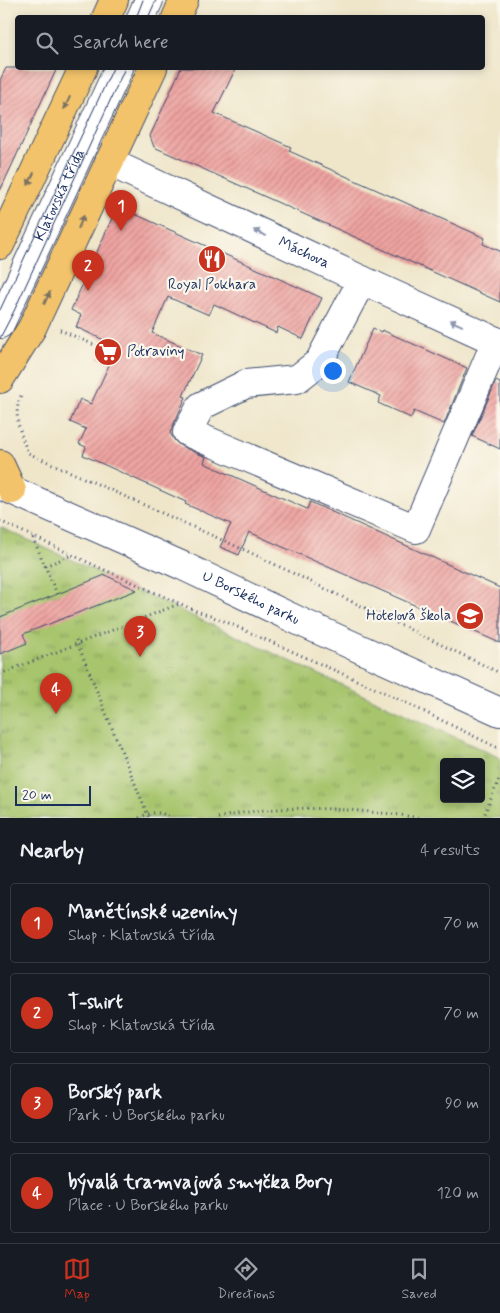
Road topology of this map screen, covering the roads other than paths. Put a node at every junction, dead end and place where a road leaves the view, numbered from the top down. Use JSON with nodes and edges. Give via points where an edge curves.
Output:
{"nodes":[{"id":1,"x":114,"y":0,"type":"edge"},
{"id":2,"x":149,"y":0,"type":"edge"},
{"id":3,"x":184,"y":0,"type":"edge"},
{"id":4,"x":107,"y":15,"type":"edge"},
{"id":5,"x":142,"y":15,"type":"edge"},
{"id":6,"x":177,"y":15,"type":"edge"},
{"id":7,"x":82,"y":70,"type":"edge"},
{"id":8,"x":117,"y":70,"type":"edge"},
{"id":9,"x":152,"y":70,"type":"edge"},
{"id":10,"x":109,"y":162,"type":"junction"},
{"id":11,"x":6,"y":222,"type":"edge"},
{"id":12,"x":0,"y":245,"type":"edge"},
{"id":13,"x":362,"y":280,"type":"junction"},
{"id":14,"x":1,"y":325,"type":"edge"},
{"id":15,"x":498,"y":342,"type":"edge"},
{"id":16,"x":0,"y":379,"type":"edge"},
{"id":17,"x":0,"y":464,"type":"edge"},
{"id":18,"x":4,"y":488,"type":"edge"},
{"id":19,"x":500,"y":712,"type":"edge"}],
"edges":[{"from":1,"to":4,"type":"main road"},
{"from":2,"to":5,"type":"street"},
{"from":3,"to":6,"type":"main road"},
{"from":7,"to":11,"type":"main road","one_way":true},
{"from":8,"to":14,"type":"street","name":"Klatovská třída"},
{"from":9,"to":10,"type":"main road","name":"Klatovská třída"},
{"from":13,"to":10,"type":"street","name":"Máchova","one_way":true},
{"from":16,"to":10,"type":"main road","name":"Klatovská třída","one_way":true,"via":[[32,328]]},
{"from":11,"to":12,"type":"main road"},
{"from":15,"to":13,"type":"street","name":"Máchova","one_way":true},
{"from":13,"to":15,"type":"street","via":[[319,362],[297,379],[246,384],[201,406],[187,432],[416,529]]},
{"from":17,"to":18,"type":"main road"},
{"from":18,"to":19,"type":"street","name":"U Borského parku"}]}
